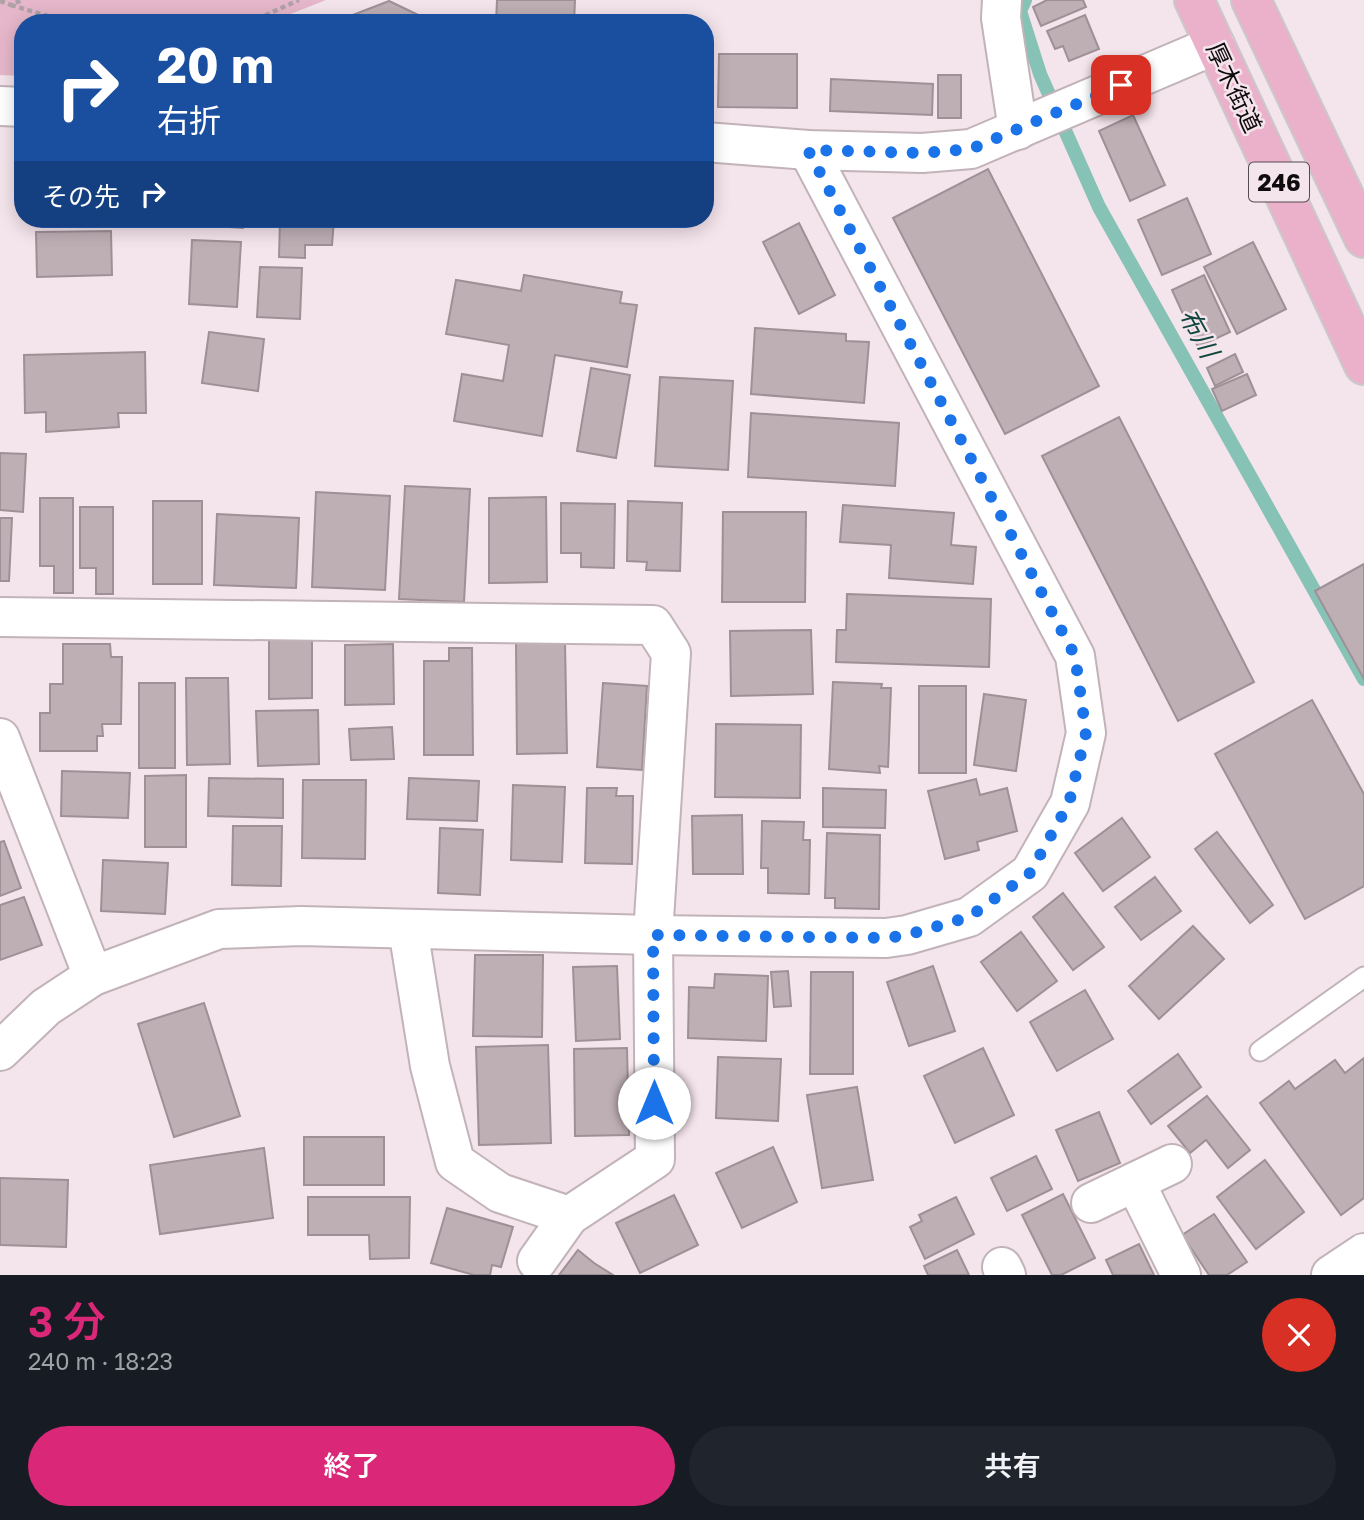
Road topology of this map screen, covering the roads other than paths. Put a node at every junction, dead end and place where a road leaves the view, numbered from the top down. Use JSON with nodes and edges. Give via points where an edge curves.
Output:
{"nodes":[{"id":1,"x":1002,"y":0,"type":"edge"},
{"id":2,"x":1194,"y":0,"type":"edge"},
{"id":3,"x":1251,"y":0,"type":"edge"},
{"id":4,"x":1215,"y":45,"type":"junction"},
{"id":5,"x":1022,"y":127,"type":"junction"},
{"id":6,"x":714,"y":143,"type":"edge"},
{"id":7,"x":808,"y":150,"type":"junction"},
{"id":8,"x":1364,"y":238,"type":"edge"},
{"id":9,"x":1364,"y":365,"type":"edge"},
{"id":10,"x":0,"y":617,"type":"edge"},
{"id":11,"x":0,"y":738,"type":"edge"},
{"id":12,"x":408,"y":929,"type":"junction"},
{"id":13,"x":653,"y":935,"type":"junction"},
{"id":14,"x":93,"y":976,"type":"junction"},
{"id":15,"x":1364,"y":977,"type":"edge"},
{"id":16,"x":0,"y":1051,"type":"edge"},
{"id":17,"x":1259,"y":1051,"type":"dead end"},
{"id":18,"x":1172,"y":1164,"type":"dead end"},
{"id":19,"x":1135,"y":1182,"type":"junction"},
{"id":20,"x":1091,"y":1203,"type":"dead end"},
{"id":21,"x":569,"y":1216,"type":"junction"},
{"id":22,"x":1364,"y":1253,"type":"edge"},
{"id":23,"x":537,"y":1261,"type":"dead end"},
{"id":24,"x":1181,"y":1275,"type":"edge"},
{"id":25,"x":1331,"y":1275,"type":"edge"}],
"edges":[{"from":1,"to":5,"type":"street","via":[[1001,18]]},
{"from":2,"to":4,"type":"highway","name":"厚木街道","number":"246"},
{"from":3,"to":8,"type":"highway","number":"246"},
{"from":4,"to":5,"type":"street"},
{"from":4,"to":9,"type":"highway","name":"厚木街道","number":"246"},
{"from":5,"to":7,"type":"street","via":[[971,149],[922,153]]},
{"from":6,"to":7,"type":"street"},
{"from":7,"to":13,"type":"street","via":[[1075,656],[1086,733],[1069,803],[1030,873],[969,917],[886,938]]},
{"from":10,"to":13,"type":"street","via":[[653,625],[671,653]]},
{"from":11,"to":14,"type":"street"},
{"from":12,"to":13,"type":"street"},
{"from":12,"to":14,"type":"street","via":[[219,929]]},
{"from":12,"to":21,"type":"street","via":[[430,1066],[455,1162],[500,1193]]},
{"from":13,"to":21,"type":"street","via":[[655,1159]]},
{"from":14,"to":16,"type":"street","via":[[46,1007]]},
{"from":15,"to":17,"type":"lane"},
{"from":18,"to":19,"type":"street"},
{"from":19,"to":20,"type":"street"},
{"from":19,"to":24,"type":"street"},
{"from":21,"to":23,"type":"street"},
{"from":22,"to":25,"type":"street"}]}
